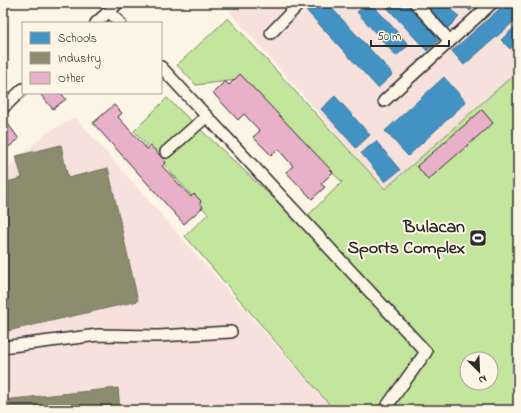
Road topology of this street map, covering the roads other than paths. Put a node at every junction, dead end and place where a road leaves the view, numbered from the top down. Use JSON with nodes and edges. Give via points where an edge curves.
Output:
{"nodes":[{"id":1,"x":118,"y":3,"type":"edge"},
{"id":2,"x":300,"y":3,"type":"edge"},
{"id":3,"x":415,"y":3,"type":"edge"},
{"id":4,"x":492,"y":3,"type":"edge"},
{"id":5,"x":109,"y":11,"type":"junction"},
{"id":6,"x":97,"y":22,"type":"edge"},
{"id":7,"x":119,"y":22,"type":"edge"},
{"id":8,"x":271,"y":33,"type":"dead end"},
{"id":9,"x":450,"y":41,"type":"junction"},
{"id":10,"x":162,"y":68,"type":"edge"},
{"id":11,"x":22,"y":90,"type":"edge"},
{"id":12,"x":384,"y":101,"type":"dead end"},
{"id":13,"x":3,"y":108,"type":"edge"},
{"id":14,"x":207,"y":116,"type":"junction"},
{"id":15,"x":166,"y":152,"type":"dead end"},
{"id":16,"x":231,"y":332,"type":"dead end"},
{"id":17,"x":3,"y":347,"type":"edge"},
{"id":18,"x":384,"y":410,"type":"edge"}],
"edges":[{"from":1,"to":5,"type":"street"},
{"from":2,"to":8,"type":"street"},
{"from":3,"to":9,"type":"street"},
{"from":4,"to":9,"type":"street"},
{"from":5,"to":6,"type":"street"},
{"from":5,"to":7,"type":"street"},
{"from":9,"to":12,"type":"street"},
{"from":10,"to":14,"type":"street"},
{"from":11,"to":13,"type":"street"},
{"from":14,"to":15,"type":"street"},
{"from":14,"to":18,"type":"street","via":[[426,352]]},
{"from":16,"to":17,"type":"street","via":[[158,336],[98,335]]}]}
